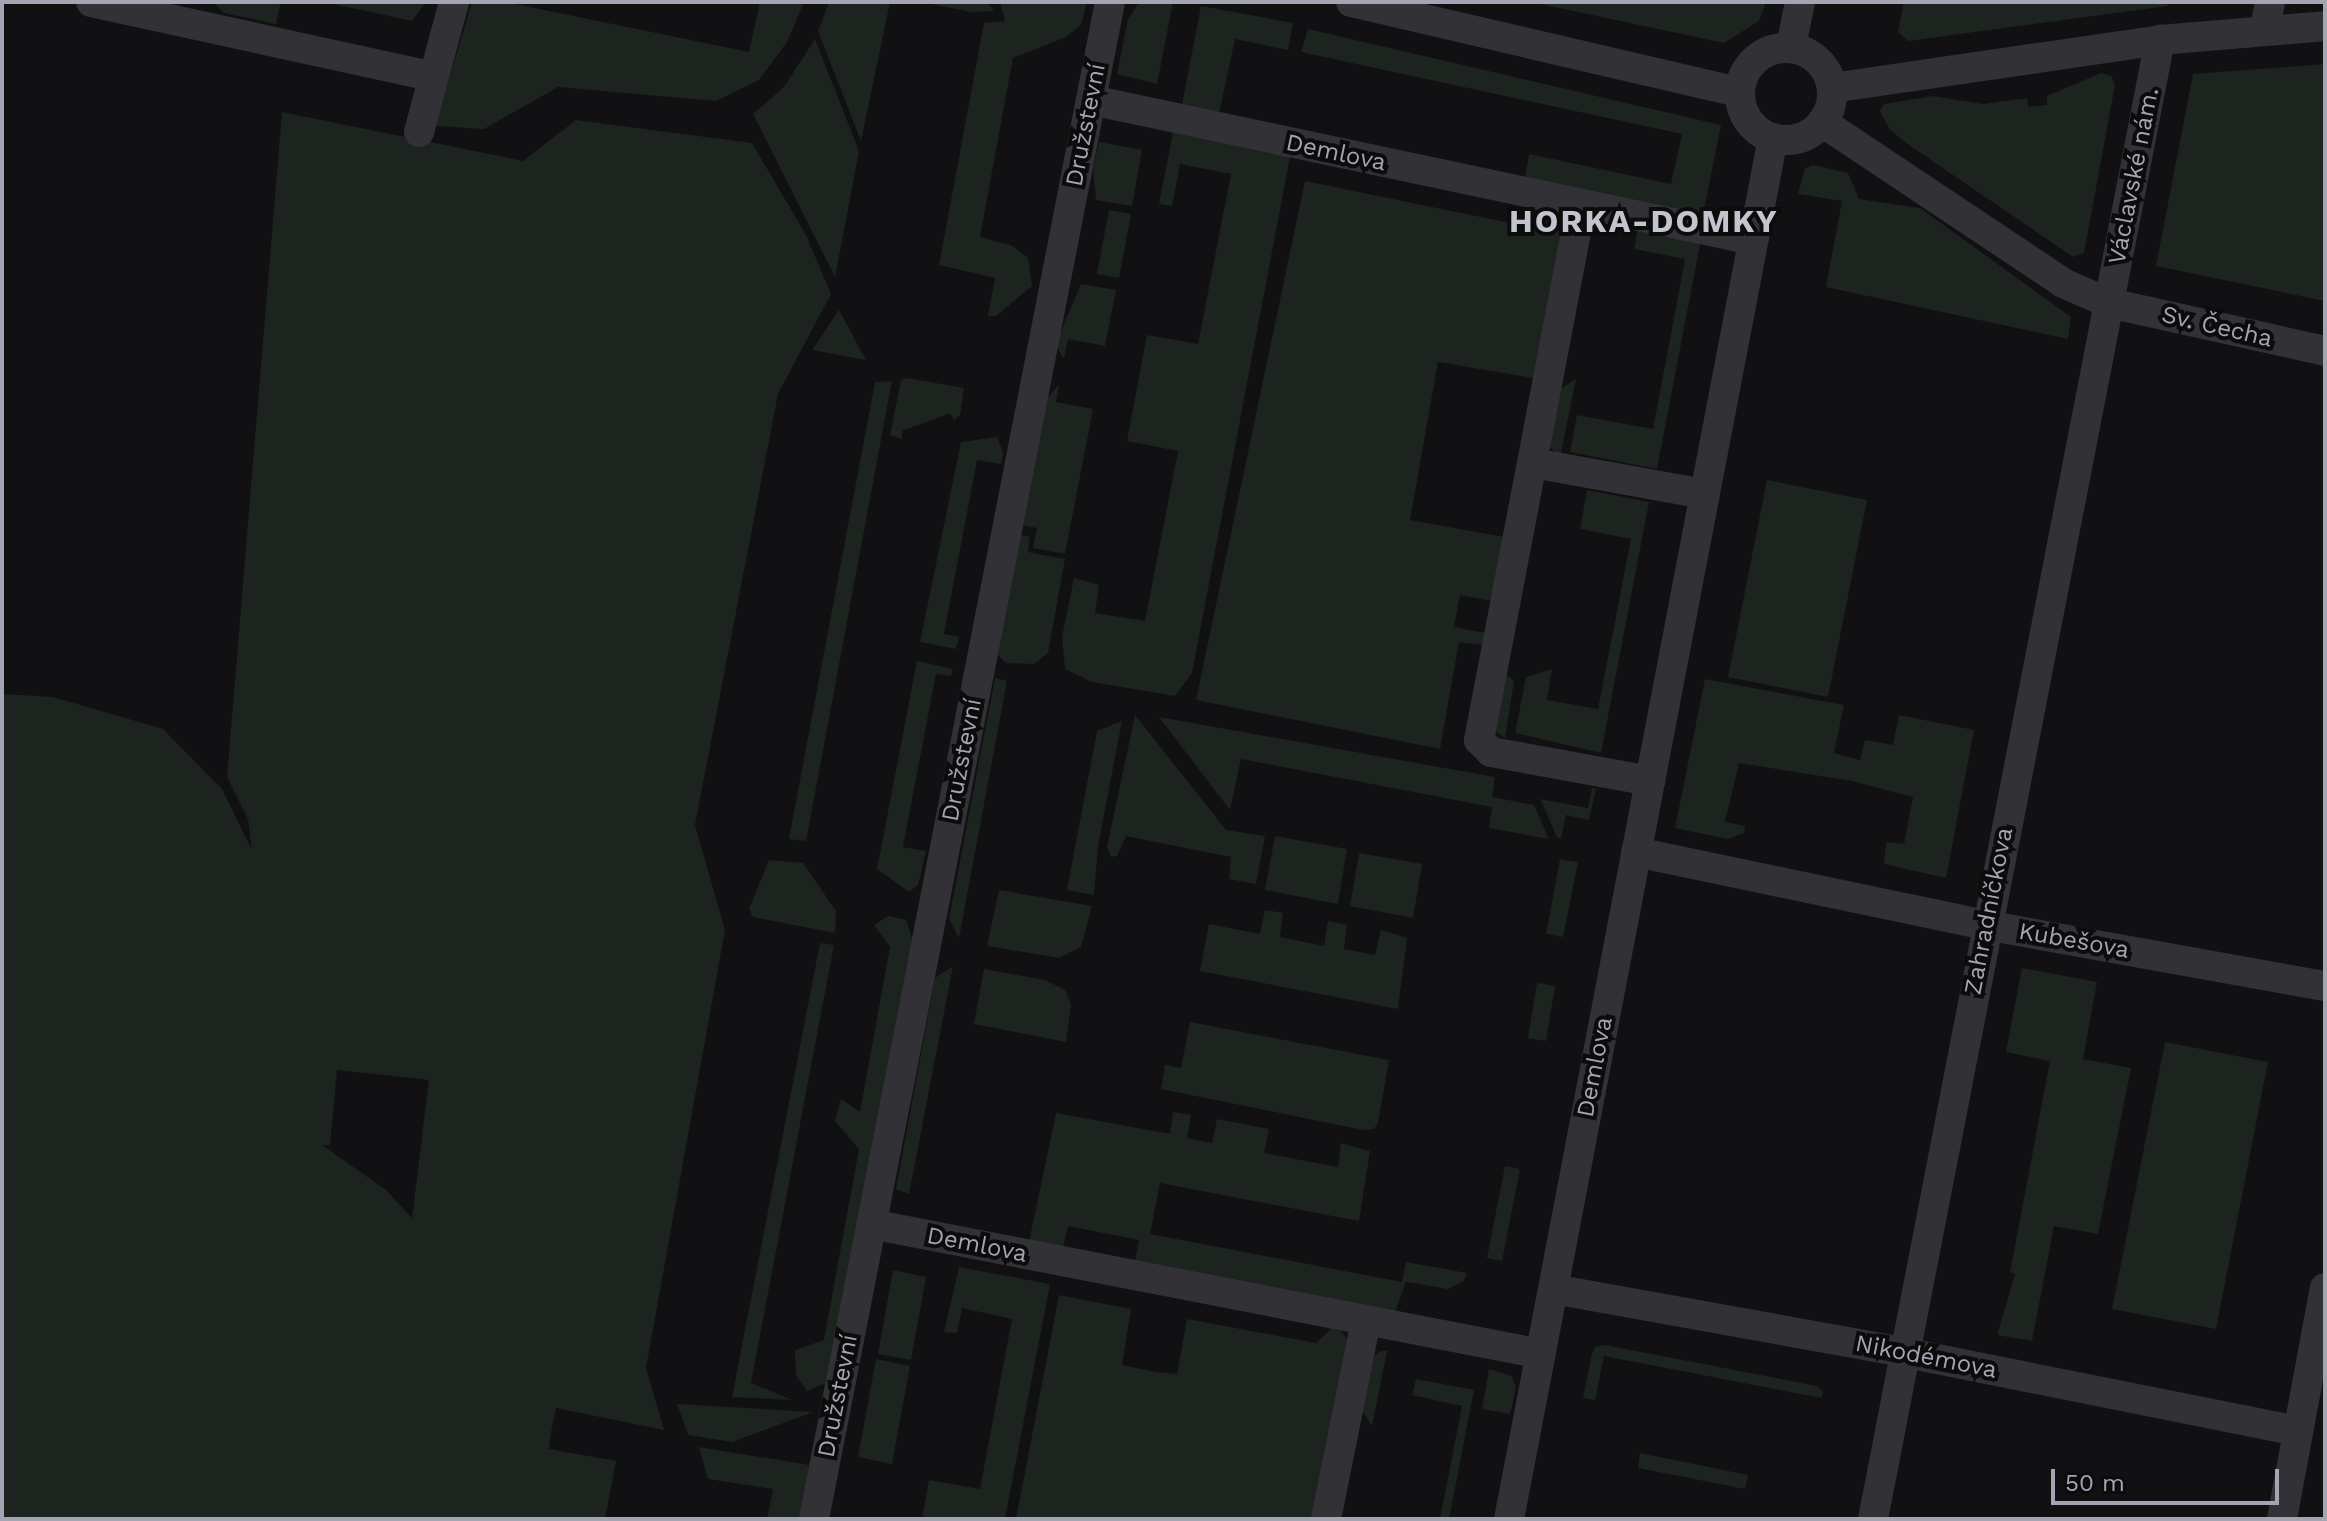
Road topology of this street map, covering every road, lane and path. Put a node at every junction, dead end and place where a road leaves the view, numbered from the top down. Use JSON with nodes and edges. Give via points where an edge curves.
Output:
{"nodes":[{"id":1,"x":91,"y":2,"type":"edge"},
{"id":2,"x":454,"y":2,"type":"edge"},
{"id":3,"x":1110,"y":2,"type":"edge"},
{"id":4,"x":1351,"y":2,"type":"edge"},
{"id":5,"x":1800,"y":2,"type":"edge"},
{"id":6,"x":2270,"y":2,"type":"edge"},
{"id":7,"x":2325,"y":26,"type":"edge"},
{"id":8,"x":2264,"y":31,"type":"junction"},
{"id":9,"x":2160,"y":40,"type":"junction"},
{"id":10,"x":1791,"y":47,"type":"junction"},
{"id":11,"x":431,"y":76,"type":"junction"},
{"id":12,"x":1832,"y":88,"type":"junction"},
{"id":13,"x":1739,"y":92,"type":"junction"},
{"id":14,"x":1091,"y":100,"type":"junction"},
{"id":15,"x":1822,"y":122,"type":"junction"},
{"id":16,"x":419,"y":132,"type":"dead end"},
{"id":17,"x":1773,"y":138,"type":"junction"},
{"id":18,"x":1581,"y":206,"type":"junction"},
{"id":19,"x":1753,"y":240,"type":"junction"},
{"id":20,"x":2109,"y":303,"type":"junction"},
{"id":21,"x":2325,"y":351,"type":"edge"},
{"id":22,"x":1533,"y":463,"type":"junction"},
{"id":23,"x":1704,"y":494,"type":"junction"},
{"id":24,"x":1650,"y":781,"type":"junction"},
{"id":25,"x":1636,"y":852,"type":"junction"},
{"id":26,"x":1985,"y":925,"type":"junction"},
{"id":27,"x":2325,"y":986,"type":"edge"},
{"id":28,"x":871,"y":1224,"type":"junction"},
{"id":29,"x":1553,"y":1289,"type":"junction"},
{"id":30,"x":2325,"y":1290,"type":"edge"},
{"id":31,"x":1366,"y":1321,"type":"junction"},
{"id":32,"x":1907,"y":1353,"type":"junction"},
{"id":33,"x":1541,"y":1354,"type":"junction"},
{"id":34,"x":2298,"y":1431,"type":"junction"},
{"id":35,"x":814,"y":1519,"type":"edge"},
{"id":36,"x":1326,"y":1519,"type":"edge"},
{"id":37,"x":1509,"y":1519,"type":"edge"},
{"id":38,"x":1873,"y":1519,"type":"edge"},
{"id":39,"x":2282,"y":1519,"type":"edge"}],
"edges":[{"from":1,"to":11,"type":"street"},
{"from":2,"to":11,"type":"street"},
{"from":3,"to":14,"type":"street","name":"Družstevní"},
{"from":4,"to":13,"type":"street"},
{"from":5,"to":10,"type":"street"},
{"from":6,"to":8,"type":"street"},
{"from":7,"to":8,"type":"street"},
{"from":8,"to":9,"type":"street"},
{"from":9,"to":12,"type":"street"},
{"from":9,"to":20,"type":"street","name":"Václavské nám."},
{"from":10,"to":12,"type":"street","via":[[1821,63]]},
{"from":10,"to":13,"type":"street","via":[[1754,59]]},
{"from":11,"to":16,"type":"street"},
{"from":12,"to":15,"type":"street"},
{"from":13,"to":17,"type":"street","via":[[1744,116]]},
{"from":14,"to":18,"type":"street","name":"Demlova"},
{"from":14,"to":28,"type":"street","name":"Družstevní"},
{"from":15,"to":17,"type":"street","via":[[1797,139]]},
{"from":15,"to":20,"type":"street","name":"Václavské nám.","via":[[2063,283]]},
{"from":17,"to":19,"type":"street","name":"Demlova"},
{"from":18,"to":19,"type":"street","name":"Demlova"},
{"from":18,"to":22,"type":"street"},
{"from":19,"to":23,"type":"street","name":"Demlova"},
{"from":20,"to":21,"type":"street","name":"Sv. Čecha"},
{"from":20,"to":26,"type":"street","name":"Zahradníčkova"},
{"from":22,"to":23,"type":"street"},
{"from":22,"to":24,"type":"street","via":[[1479,740],[1491,752]]},
{"from":23,"to":24,"type":"street","name":"Demlova"},
{"from":24,"to":25,"type":"street","name":"Demlova"},
{"from":25,"to":26,"type":"street","name":"Kubešova"},
{"from":25,"to":29,"type":"street","name":"Demlova"},
{"from":26,"to":27,"type":"street","name":"Kubešova"},
{"from":26,"to":32,"type":"street","name":"Zahradníčkova"},
{"from":28,"to":31,"type":"street","name":"Demlova"},
{"from":28,"to":35,"type":"street","name":"Družstevní"},
{"from":29,"to":32,"type":"street","name":"Nikodémova"},
{"from":29,"to":33,"type":"street","name":"Demlova"},
{"from":30,"to":34,"type":"street"},
{"from":31,"to":33,"type":"street","name":"Demlova"},
{"from":31,"to":36,"type":"street"},
{"from":32,"to":34,"type":"street","name":"Nikodémova"},
{"from":32,"to":38,"type":"street","name":"Zahradníčkova"},
{"from":33,"to":37,"type":"street","name":"Demlova"},
{"from":34,"to":39,"type":"street"}]}
